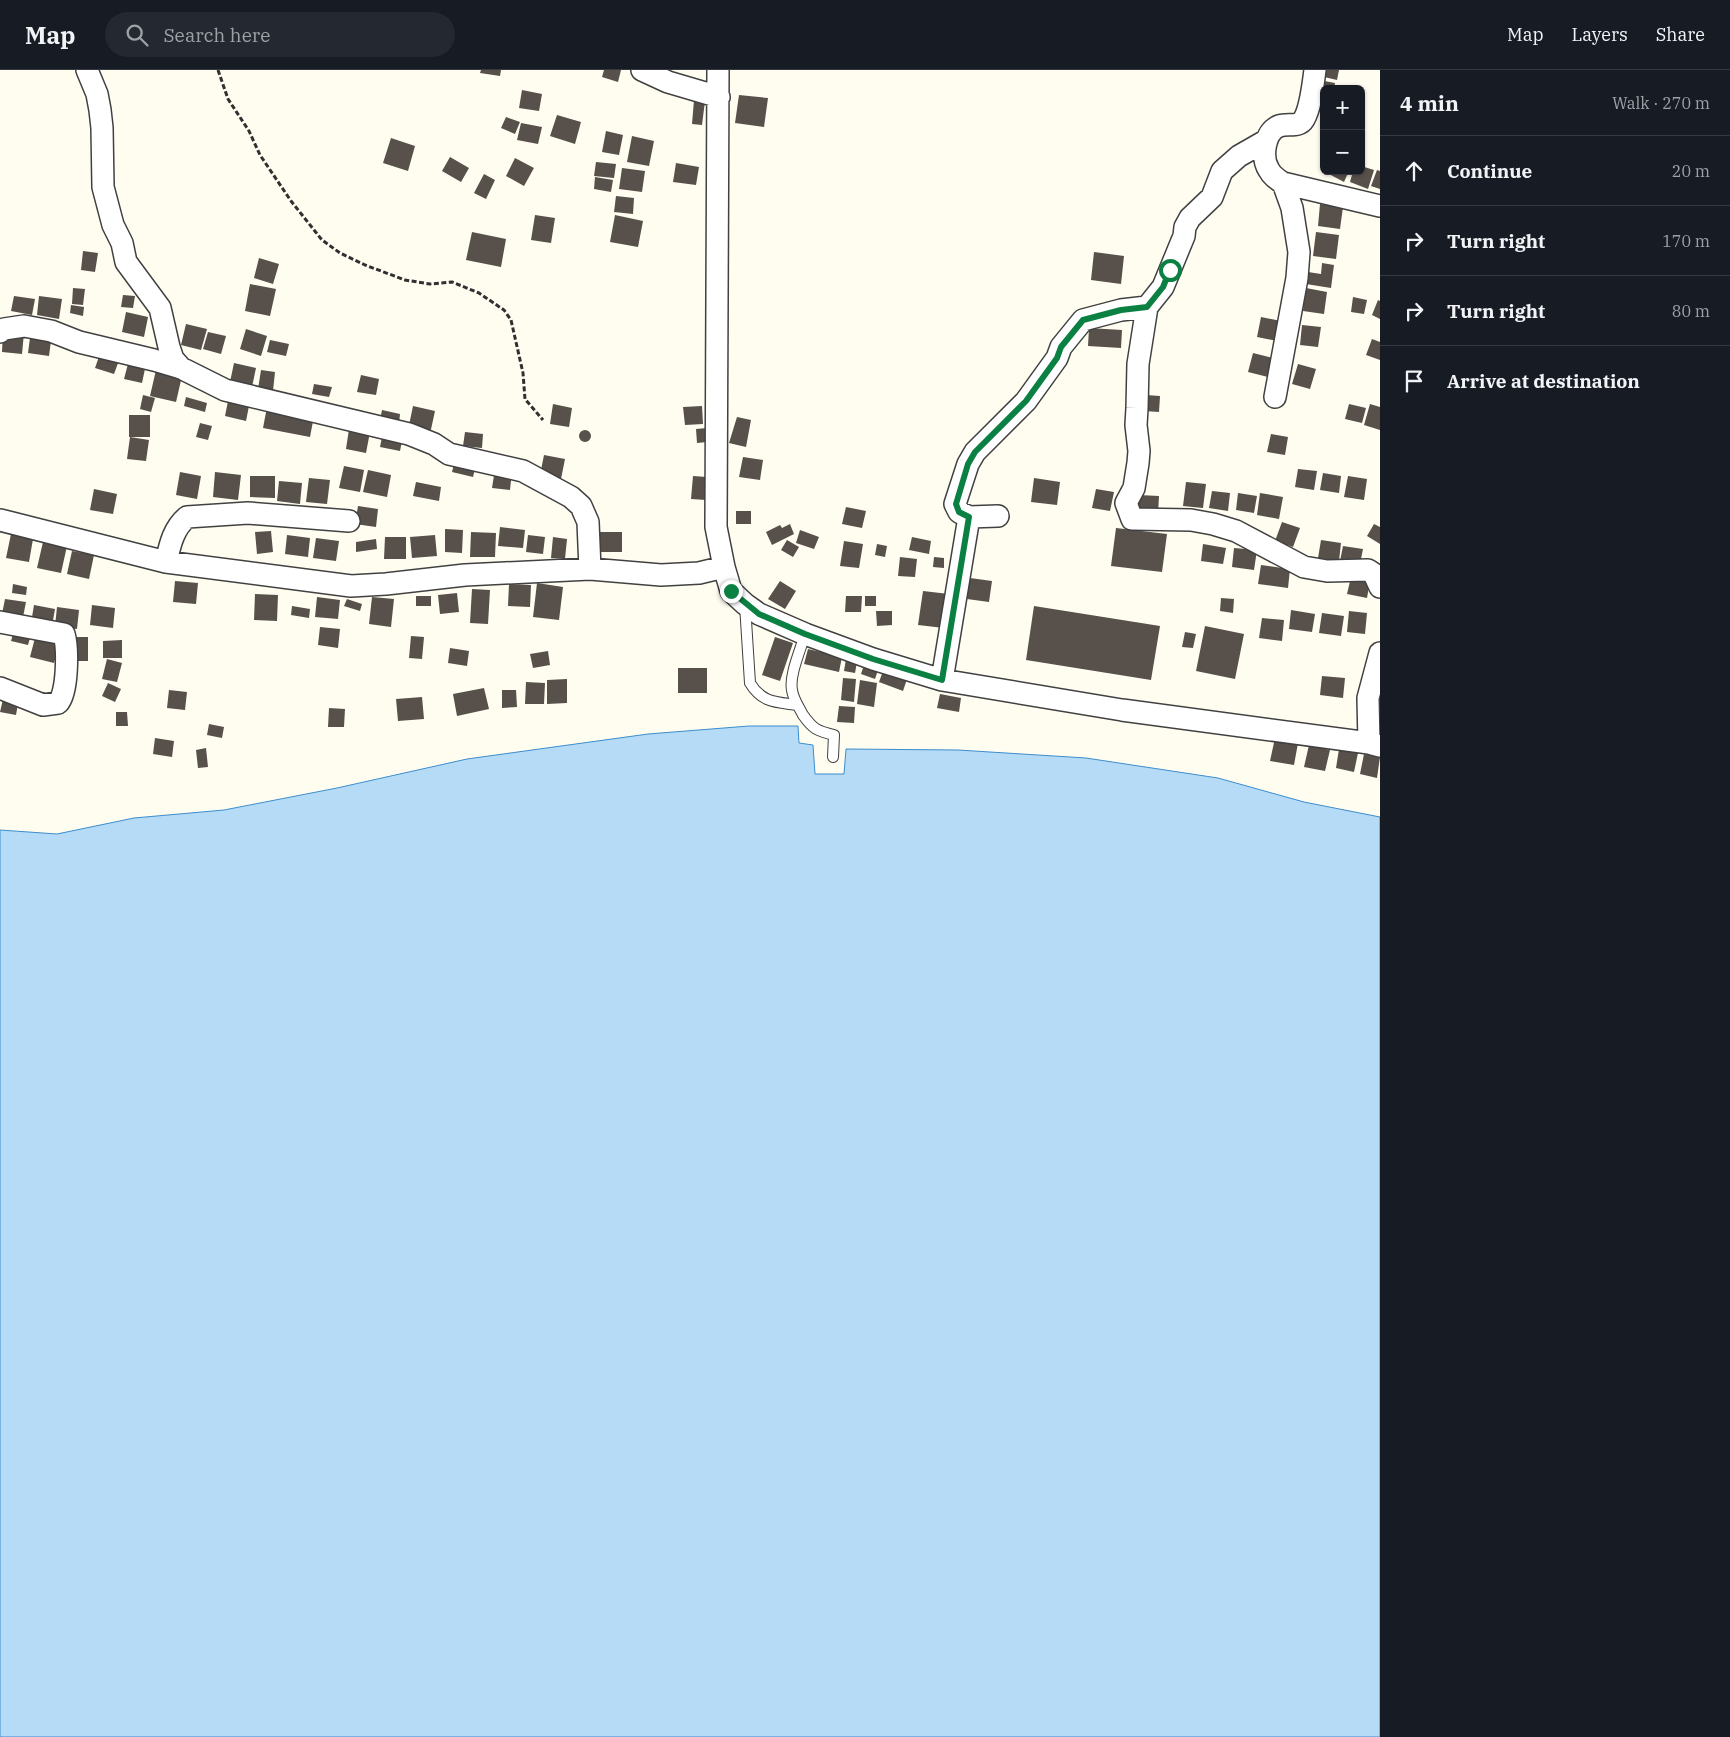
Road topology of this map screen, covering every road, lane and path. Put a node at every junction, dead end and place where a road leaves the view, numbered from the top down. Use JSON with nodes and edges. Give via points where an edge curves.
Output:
{"nodes":[{"id":1,"x":87,"y":70,"type":"edge"},
{"id":2,"x":218,"y":70,"type":"edge"},
{"id":3,"x":642,"y":70,"type":"edge"},
{"id":4,"x":718,"y":70,"type":"edge"},
{"id":5,"x":1315,"y":70,"type":"edge"},
{"id":6,"x":719,"y":97,"type":"junction"},
{"id":7,"x":1267,"y":140,"type":"junction"},
{"id":8,"x":1283,"y":183,"type":"junction"},
{"id":9,"x":1380,"y":206,"type":"edge"},
{"id":10,"x":1147,"y":307,"type":"junction"},
{"id":11,"x":0,"y":332,"type":"edge"},
{"id":12,"x":181,"y":368,"type":"junction"},
{"id":13,"x":1275,"y":397,"type":"dead end"},
{"id":14,"x":543,"y":420,"type":"dead end"},
{"id":15,"x":998,"y":516,"type":"dead end"},
{"id":16,"x":969,"y":517,"type":"junction"},
{"id":17,"x":0,"y":520,"type":"edge"},
{"id":18,"x":349,"y":521,"type":"dead end"},
{"id":19,"x":166,"y":562,"type":"junction"},
{"id":20,"x":724,"y":567,"type":"junction"},
{"id":21,"x":590,"y":569,"type":"junction"},
{"id":22,"x":1380,"y":587,"type":"edge"},
{"id":23,"x":745,"y":604,"type":"junction"},
{"id":24,"x":0,"y":622,"type":"edge"},
{"id":25,"x":805,"y":634,"type":"junction"},
{"id":26,"x":1380,"y":653,"type":"edge"},
{"id":27,"x":942,"y":680,"type":"junction"},
{"id":28,"x":0,"y":688,"type":"edge"},
{"id":29,"x":797,"y":705,"type":"junction"},
{"id":30,"x":1374,"y":745,"type":"edge"},
{"id":31,"x":833,"y":757,"type":"dead end"}],
"edges":[{"from":1,"to":12,"type":"street","via":[[100,110],[103,187],[113,225],[122,243],[126,262],[160,308],[169,347]]},
{"from":2,"to":14,"type":"path","via":[[228,99],[249,131],[260,156],[322,240],[365,265],[405,280],[430,284],[452,282],[479,293],[504,310],[512,320],[523,373],[524,399]]},
{"from":3,"to":6,"type":"street","via":[[668,82]]},
{"from":4,"to":6,"type":"street"},
{"from":5,"to":7,"type":"street","via":[[1303,121],[1272,130]]},
{"from":6,"to":20,"type":"street","via":[[716,527]]},
{"from":7,"to":8,"type":"street","via":[[1264,154],[1267,168]]},
{"from":7,"to":10,"type":"street","via":[[1239,156],[1222,171],[1212,197],[1185,227],[1163,287]]},
{"from":8,"to":9,"type":"street"},
{"from":8,"to":13,"type":"street","via":[[1292,208],[1299,252]]},
{"from":10,"to":16,"type":"street","via":[[1083,320],[1026,401],[975,452],[968,464],[956,504],[959,512]]},
{"from":10,"to":22,"type":"street","via":[[1138,364],[1138,463],[1134,488],[1126,503],[1132,519],[1191,520],[1214,524],[1236,531],[1304,567],[1327,571],[1368,570],[1374,574]]},
{"from":11,"to":12,"type":"street","via":[[4,328],[24,326],[51,331],[79,342]]},
{"from":12,"to":21,"type":"street","via":[[225,390],[409,434],[450,454],[523,471],[571,497],[581,506],[588,522]]},
{"from":15,"to":16,"type":"street"},
{"from":16,"to":27,"type":"street"},
{"from":17,"to":19,"type":"street"},
{"from":18,"to":19,"type":"street","via":[[248,513],[187,517],[172,536]]},
{"from":19,"to":21,"type":"street","via":[[351,586],[465,575]]},
{"from":20,"to":21,"type":"street","via":[[698,573],[660,575]]},
{"from":20,"to":23,"type":"street","via":[[731,591]]},
{"from":23,"to":25,"type":"street","via":[[759,614]]},
{"from":23,"to":29,"type":"lane","via":[[750,683],[756,693],[768,701]]},
{"from":24,"to":28,"type":"street","via":[[64,634],[67,651],[63,697],[58,703],[43,705]]},
{"from":25,"to":27,"type":"street"},
{"from":25,"to":29,"type":"lane","via":[[792,677]]},
{"from":26,"to":30,"type":"street","via":[[1368,698]]},
{"from":27,"to":30,"type":"street","via":[[1122,710]]},
{"from":29,"to":31,"type":"lane","via":[[812,727],[834,735]]}]}
